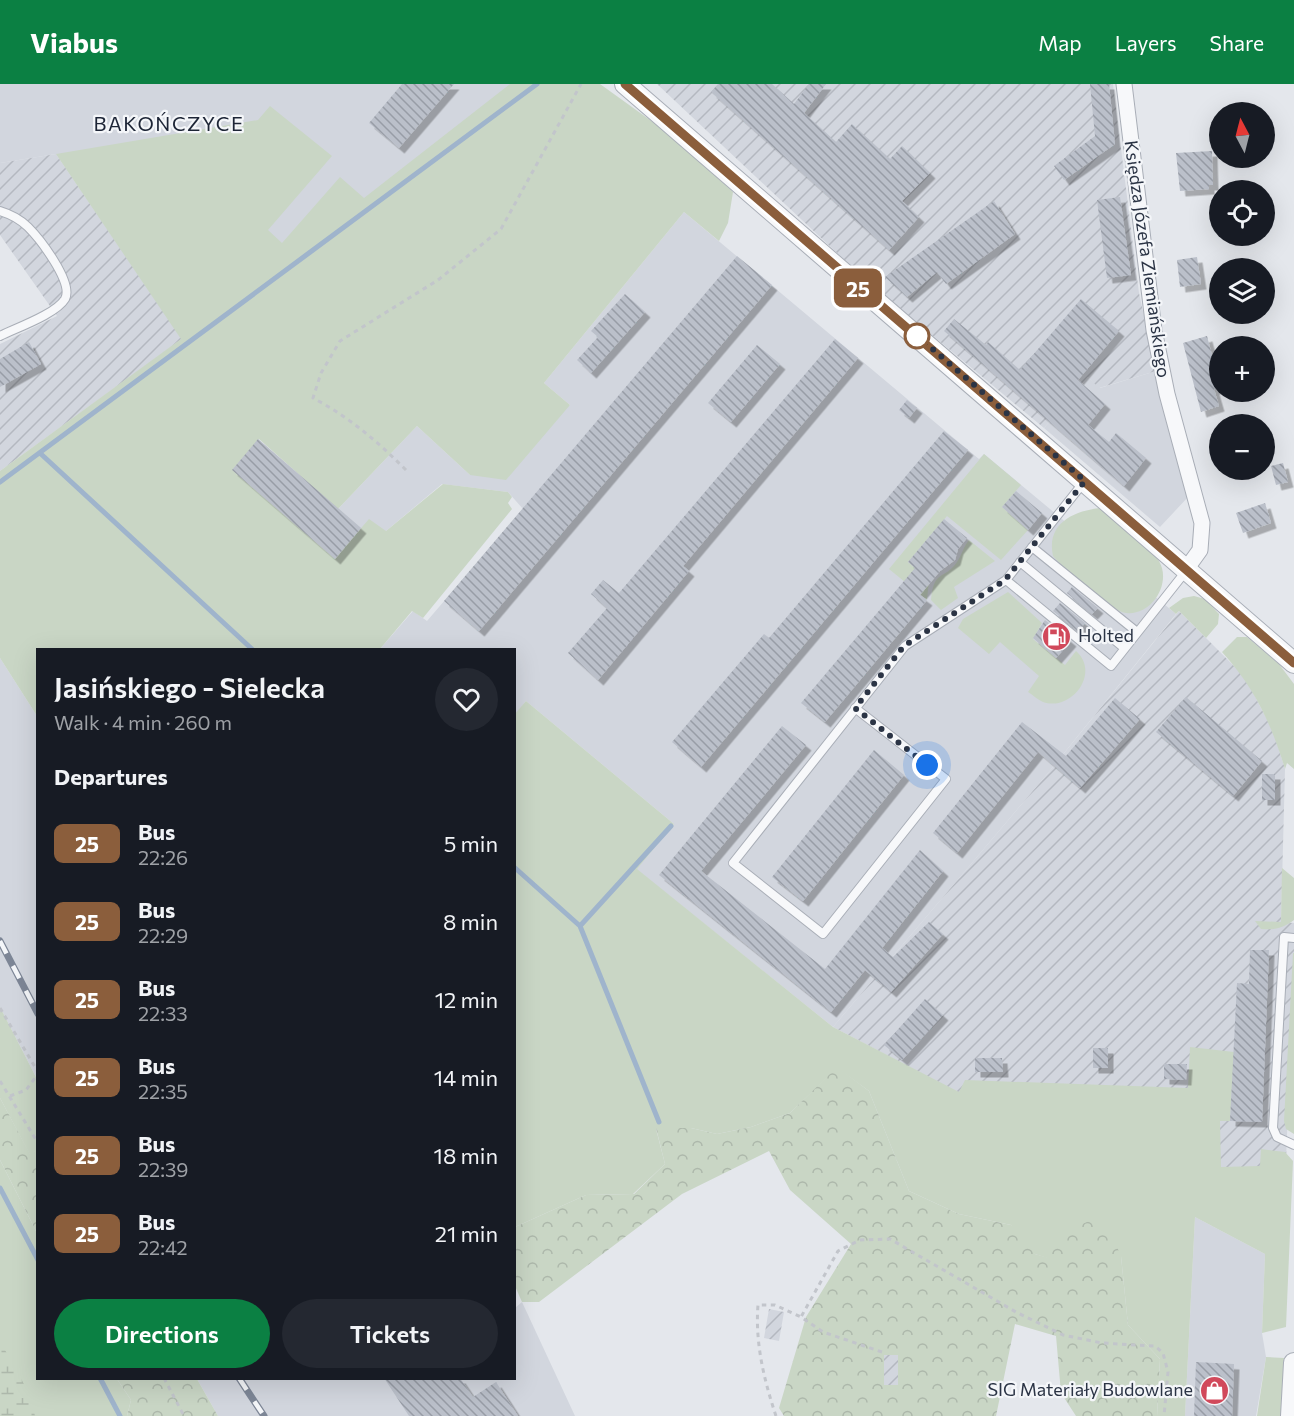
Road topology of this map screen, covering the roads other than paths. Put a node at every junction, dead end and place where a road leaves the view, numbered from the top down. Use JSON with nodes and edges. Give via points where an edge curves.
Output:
{"nodes":[{"id":1,"x":625,"y":84,"type":"edge"},
{"id":2,"x":1124,"y":84,"type":"edge"},
{"id":3,"x":0,"y":211,"type":"edge"},
{"id":4,"x":0,"y":336,"type":"edge"},
{"id":5,"x":1085,"y":481,"type":"junction"},
{"id":6,"x":1032,"y":547,"type":"junction"},
{"id":7,"x":1020,"y":562,"type":"junction"},
{"id":8,"x":1187,"y":568,"type":"junction"},
{"id":9,"x":1005,"y":580,"type":"junction"},
{"id":10,"x":1137,"y":632,"type":"junction"},
{"id":11,"x":1124,"y":648,"type":"junction"},
{"id":12,"x":1294,"y":663,"type":"edge"},
{"id":13,"x":855,"y":708,"type":"junction"},
{"id":14,"x":1294,"y":938,"type":"edge"},
{"id":15,"x":1294,"y":1145,"type":"edge"},
{"id":16,"x":1294,"y":1363,"type":"edge"},
{"id":17,"x":1291,"y":1416,"type":"edge"}],
"edges":[{"from":1,"to":5,"type":"street"},
{"from":2,"to":8,"type":"street","name":"Księdza Józefa Ziemiańskiego","via":[[1154,330],[1202,523],[1200,550]]},
{"from":3,"to":4,"type":"lane","via":[[27,226],[64,278],[67,289],[65,299],[53,310]]},
{"from":5,"to":6,"type":"lane"},
{"from":5,"to":8,"type":"street"},
{"from":6,"to":7,"type":"lane"},
{"from":6,"to":10,"type":"lane"},
{"from":7,"to":9,"type":"lane"},
{"from":7,"to":11,"type":"lane"},
{"from":8,"to":10,"type":"lane"},
{"from":8,"to":12,"type":"street"},
{"from":9,"to":11,"type":"lane","via":[[1111,666]]},
{"from":9,"to":13,"type":"lane","via":[[904,646]]},
{"from":10,"to":11,"type":"lane"},
{"from":13,"to":13,"type":"lane","via":[[733,863],[822,934],[946,779]]},
{"from":14,"to":15,"type":"lane","via":[[1284,938],[1273,1128],[1277,1137]]},
{"from":16,"to":17,"type":"street"}]}
